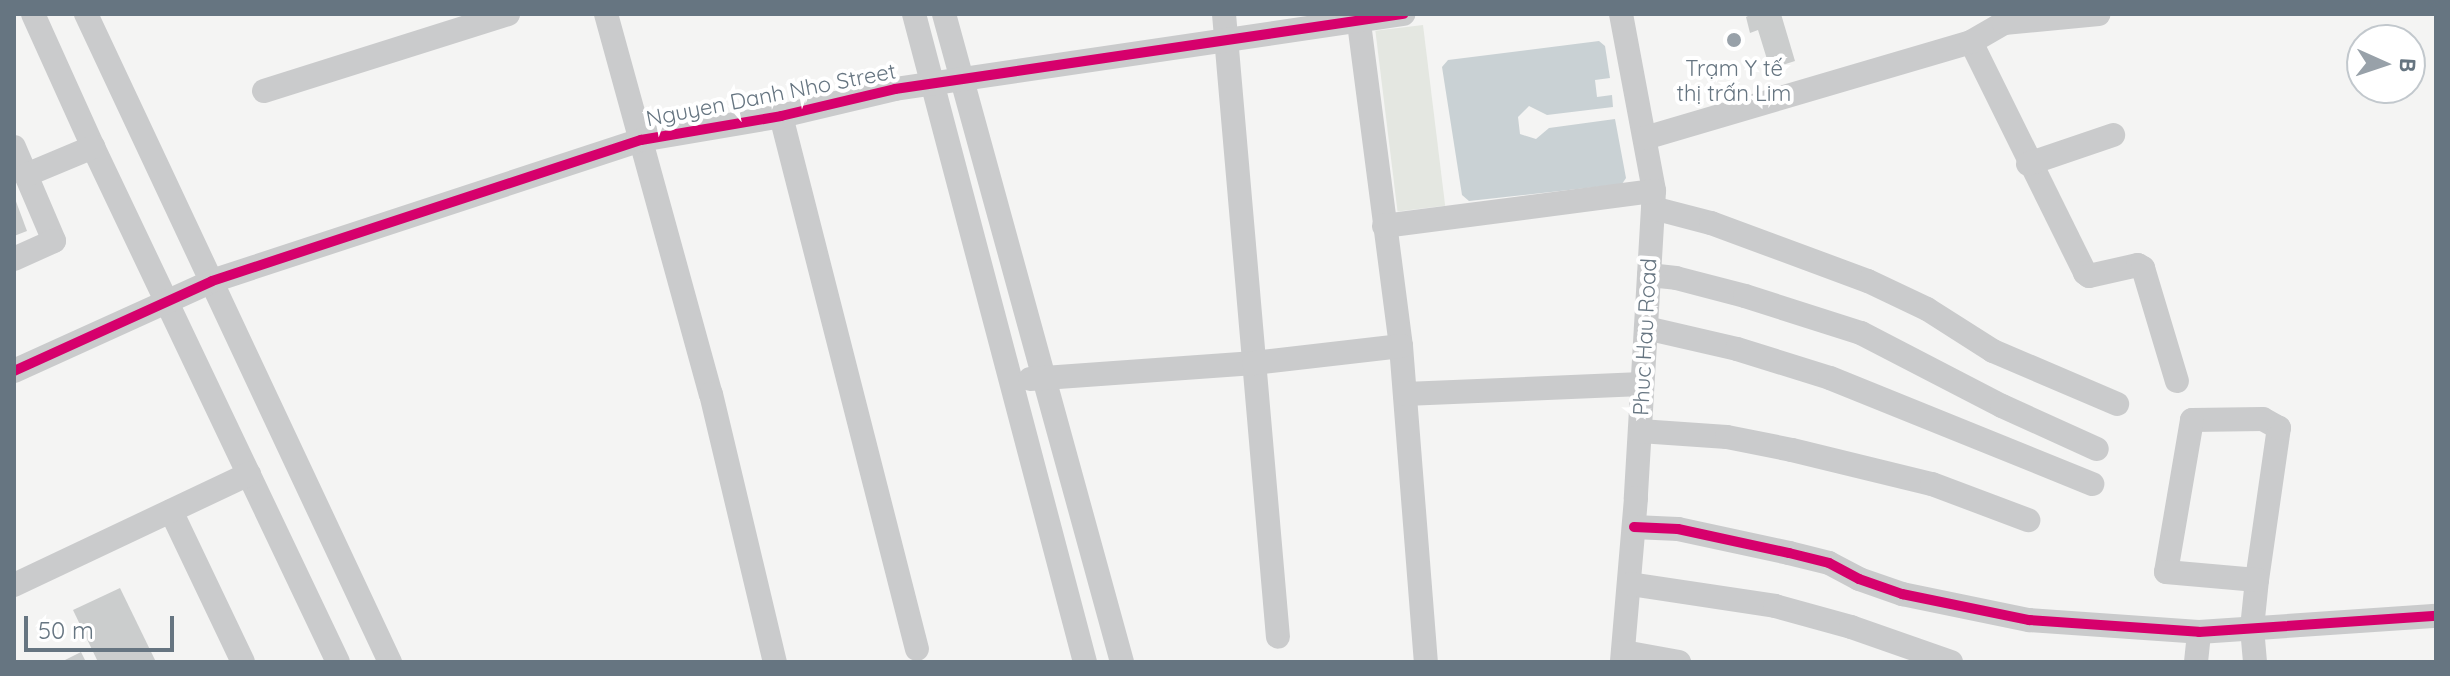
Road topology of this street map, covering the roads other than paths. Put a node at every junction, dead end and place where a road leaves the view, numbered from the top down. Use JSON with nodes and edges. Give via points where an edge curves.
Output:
{"nodes":[{"id":1,"x":33,"y":14,"type":"edge"},
{"id":2,"x":86,"y":14,"type":"edge"},
{"id":3,"x":508,"y":14,"type":"edge"},
{"id":4,"x":606,"y":14,"type":"edge"},
{"id":5,"x":914,"y":14,"type":"edge"},
{"id":6,"x":944,"y":14,"type":"edge"},
{"id":7,"x":1403,"y":14,"type":"edge"},
{"id":8,"x":1621,"y":14,"type":"edge"},
{"id":9,"x":2099,"y":14,"type":"edge"},
{"id":10,"x":2001,"y":19,"type":"edge"},
{"id":11,"x":1359,"y":23,"type":"junction"},
{"id":12,"x":1225,"y":26,"type":"edge"},
{"id":13,"x":1971,"y":42,"type":"junction"},
{"id":14,"x":961,"y":82,"type":"junction"},
{"id":15,"x":932,"y":85,"type":"junction"},
{"id":16,"x":264,"y":91,"type":"dead end"},
{"id":17,"x":781,"y":116,"type":"junction"},
{"id":18,"x":2113,"y":135,"type":"dead end"},
{"id":19,"x":1645,"y":138,"type":"junction"},
{"id":20,"x":641,"y":140,"type":"junction"},
{"id":21,"x":14,"y":147,"type":"edge"},
{"id":22,"x":93,"y":147,"type":"junction"},
{"id":23,"x":2028,"y":164,"type":"junction"},
{"id":24,"x":26,"y":175,"type":"junction"},
{"id":25,"x":1654,"y":200,"type":"junction"},
{"id":26,"x":1384,"y":226,"type":"junction"},
{"id":27,"x":14,"y":259,"type":"edge"},
{"id":28,"x":1649,"y":275,"type":"junction"},
{"id":29,"x":212,"y":281,"type":"junction"},
{"id":30,"x":168,"y":304,"type":"junction"},
{"id":31,"x":1646,"y":328,"type":"junction"},
{"id":32,"x":1401,"y":346,"type":"junction"},
{"id":33,"x":1254,"y":363,"type":"junction"},
{"id":34,"x":14,"y":371,"type":"edge"},
{"id":35,"x":1043,"y":376,"type":"junction"},
{"id":36,"x":2177,"y":381,"type":"dead end"},
{"id":37,"x":1012,"y":383,"type":"junction"},
{"id":38,"x":1642,"y":384,"type":"junction"},
{"id":39,"x":1405,"y":394,"type":"junction"},
{"id":40,"x":2117,"y":404,"type":"dead end"},
{"id":41,"x":1640,"y":431,"type":"junction"},
{"id":42,"x":2097,"y":449,"type":"dead end"},
{"id":43,"x":249,"y":474,"type":"junction"},
{"id":44,"x":2092,"y":484,"type":"dead end"},
{"id":45,"x":171,"y":511,"type":"junction"},
{"id":46,"x":2028,"y":520,"type":"dead end"},
{"id":47,"x":1634,"y":527,"type":"junction"},
{"id":48,"x":2257,"y":580,"type":"junction"},
{"id":49,"x":1630,"y":584,"type":"junction"},
{"id":50,"x":14,"y":585,"type":"edge"},
{"id":51,"x":2436,"y":616,"type":"edge"},
{"id":52,"x":2252,"y":628,"type":"junction"},
{"id":53,"x":1113,"y":631,"type":"junction"},
{"id":54,"x":2199,"y":632,"type":"junction"},
{"id":55,"x":1278,"y":637,"type":"dead end"},
{"id":56,"x":917,"y":649,"type":"dead end"},
{"id":57,"x":1082,"y":650,"type":"edge"},
{"id":58,"x":1623,"y":657,"type":"edge"},
{"id":59,"x":243,"y":662,"type":"edge"},
{"id":60,"x":338,"y":662,"type":"edge"},
{"id":61,"x":390,"y":662,"type":"edge"},
{"id":62,"x":775,"y":662,"type":"edge"},
{"id":63,"x":1122,"y":662,"type":"edge"},
{"id":64,"x":1426,"y":662,"type":"edge"},
{"id":65,"x":1679,"y":662,"type":"edge"},
{"id":66,"x":1951,"y":662,"type":"edge"},
{"id":67,"x":2196,"y":662,"type":"edge"},
{"id":68,"x":2255,"y":662,"type":"edge"}],
"edges":[{"from":1,"to":22,"type":"street"},
{"from":2,"to":29,"type":"street"},
{"from":3,"to":16,"type":"street"},
{"from":4,"to":20,"type":"street"},
{"from":5,"to":15,"type":"street"},
{"from":6,"to":14,"type":"street"},
{"from":7,"to":11,"type":"street","name":"Nguyen Danh Nho Street"},
{"from":8,"to":19,"type":"street","name":"Phuc Hau Road"},
{"from":9,"to":10,"type":"street"},
{"from":10,"to":13,"type":"street"},
{"from":11,"to":12,"type":"street","name":"Nguyen Danh Nho Street"},
{"from":11,"to":26,"type":"street"},
{"from":12,"to":14,"type":"street","name":"Nguyen Danh Nho Street"},
{"from":12,"to":33,"type":"street"},
{"from":13,"to":19,"type":"street"},
{"from":13,"to":23,"type":"street"},
{"from":14,"to":15,"type":"street","name":"Nguyen Danh Nho Street"},
{"from":14,"to":35,"type":"street"},
{"from":15,"to":17,"type":"street","name":"Nguyen Danh Nho Street"},
{"from":15,"to":37,"type":"street"},
{"from":17,"to":20,"type":"street","name":"Nguyen Danh Nho Street"},
{"from":17,"to":56,"type":"street"},
{"from":18,"to":23,"type":"street"},
{"from":19,"to":25,"type":"street","name":"Phuc Hau Road"},
{"from":20,"to":29,"type":"street","name":"Nguyen Danh Nho Street"},
{"from":20,"to":62,"type":"street","via":[[711,394]]},
{"from":21,"to":24,"type":"street"},
{"from":22,"to":24,"type":"street"},
{"from":22,"to":30,"type":"street"},
{"from":23,"to":36,"type":"street","via":[[2087,275],[2125,259],[2143,268]]},
{"from":24,"to":27,"type":"street","via":[[54,241]]},
{"from":25,"to":26,"type":"street"},
{"from":25,"to":28,"type":"street","name":"Phuc Hau Road"},
{"from":25,"to":40,"type":"street","via":[[1868,281],[1927,309],[1993,351]]},
{"from":26,"to":32,"type":"street"},
{"from":28,"to":31,"type":"street","name":"Phuc Hau Road"},
{"from":28,"to":42,"type":"street","via":[[1745,296],[1861,333]]},
{"from":29,"to":30,"type":"street","name":"Nguyen Danh Nho Street"},
{"from":29,"to":61,"type":"street"},
{"from":30,"to":34,"type":"street","name":"Nguyen Danh Nho Street"},
{"from":30,"to":43,"type":"street"},
{"from":31,"to":38,"type":"street","name":"Phuc Hau Road"},
{"from":31,"to":44,"type":"street","via":[[1830,378]]},
{"from":32,"to":33,"type":"street"},
{"from":32,"to":39,"type":"street"},
{"from":33,"to":35,"type":"street"},
{"from":33,"to":55,"type":"street"},
{"from":35,"to":37,"type":"street"},
{"from":35,"to":53,"type":"street"},
{"from":37,"to":57,"type":"street"},
{"from":38,"to":39,"type":"street"},
{"from":38,"to":41,"type":"street","name":"Phuc Hau Road"},
{"from":39,"to":64,"type":"street"},
{"from":41,"to":46,"type":"street","via":[[1727,437],[1792,450],[1932,484]]},
{"from":41,"to":47,"type":"street","name":"Phuc Hau Road"},
{"from":43,"to":45,"type":"street"},
{"from":43,"to":60,"type":"street"},
{"from":45,"to":50,"type":"street"},
{"from":45,"to":59,"type":"street"},
{"from":47,"to":49,"type":"street","name":"Phuc Hau Road"},
{"from":47,"to":54,"type":"street","via":[[1678,529],[1760,546],[1829,563],[1902,594],[2029,620]]},
{"from":48,"to":48,"type":"street","via":[[2166,572],[2192,420],[2263,419],[2279,428]]},
{"from":48,"to":52,"type":"street"},
{"from":49,"to":58,"type":"street","name":"Phuc Hau Road"},
{"from":49,"to":66,"type":"street","via":[[1775,606]]},
{"from":51,"to":52,"type":"street"},
{"from":52,"to":54,"type":"street"},
{"from":52,"to":68,"type":"street"},
{"from":53,"to":57,"type":"street"},
{"from":53,"to":63,"type":"street"},
{"from":54,"to":67,"type":"street"},
{"from":58,"to":65,"type":"street"}]}
